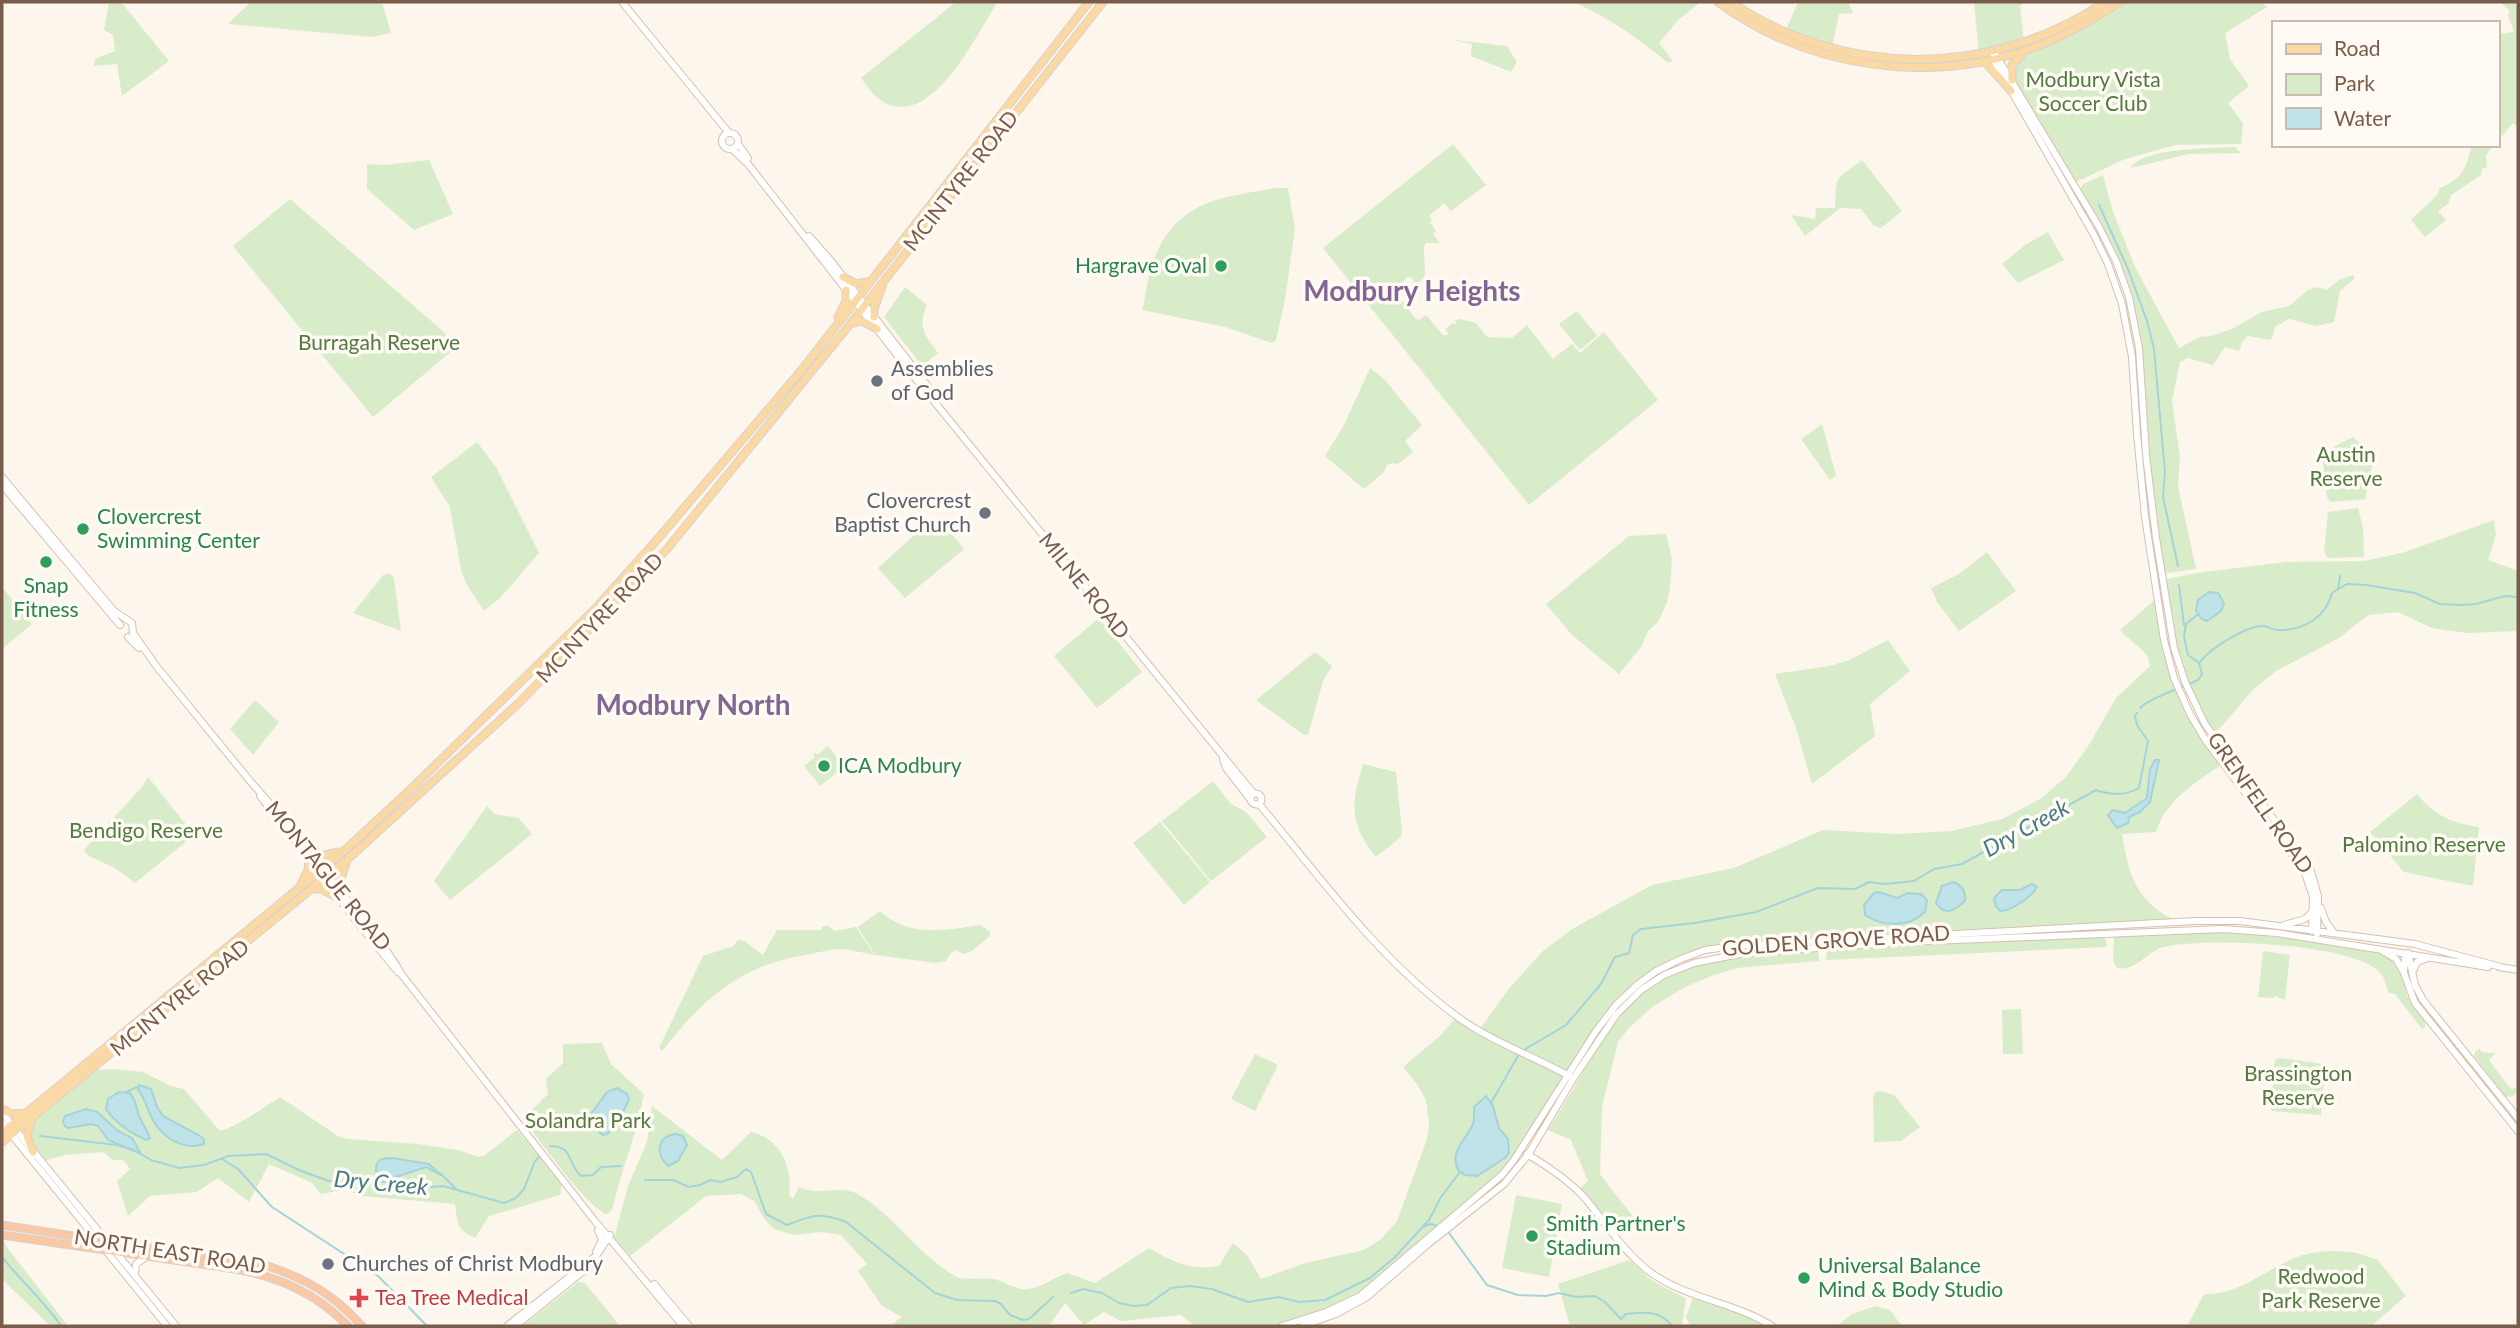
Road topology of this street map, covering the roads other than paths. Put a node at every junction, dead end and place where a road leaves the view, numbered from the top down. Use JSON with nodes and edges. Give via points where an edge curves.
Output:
{"nodes":[{"id":1,"x":622,"y":2,"type":"edge"},
{"id":2,"x":1089,"y":2,"type":"edge"},
{"id":3,"x":1102,"y":2,"type":"edge"},
{"id":4,"x":1718,"y":2,"type":"edge"},
{"id":5,"x":1731,"y":2,"type":"edge"},
{"id":6,"x":2105,"y":2,"type":"edge"},
{"id":7,"x":2120,"y":2,"type":"edge"},
{"id":8,"x":2027,"y":50,"type":"junction"},
{"id":9,"x":1995,"y":56,"type":"junction"},
{"id":10,"x":1984,"y":61,"type":"junction"},
{"id":11,"x":2012,"y":80,"type":"junction"},
{"id":12,"x":2011,"y":91,"type":"junction"},
{"id":13,"x":726,"y":135,"type":"junction"},
{"id":14,"x":738,"y":144,"type":"junction"},
{"id":15,"x":732,"y":149,"type":"junction"},
{"id":16,"x":843,"y":277,"type":"junction"},
{"id":17,"x":886,"y":277,"type":"junction"},
{"id":18,"x":871,"y":281,"type":"junction"},
{"id":19,"x":846,"y":290,"type":"junction"},
{"id":20,"x":857,"y":299,"type":"junction"},
{"id":21,"x":863,"y":307,"type":"junction"},
{"id":22,"x":874,"y":317,"type":"junction"},
{"id":23,"x":851,"y":323,"type":"junction"},
{"id":24,"x":877,"y":329,"type":"junction"},
{"id":25,"x":832,"y":331,"type":"junction"},
{"id":26,"x":2137,"y":361,"type":"junction"},
{"id":27,"x":946,"y":414,"type":"junction"},
{"id":28,"x":2,"y":477,"type":"edge"},
{"id":29,"x":2,"y":485,"type":"edge"},
{"id":30,"x":25,"y":509,"type":"junction"},
{"id":31,"x":123,"y":623,"type":"junction"},
{"id":32,"x":131,"y":635,"type":"junction"},
{"id":33,"x":249,"y":780,"type":"junction"},
{"id":34,"x":307,"y":848,"type":"junction"},
{"id":35,"x":346,"y":849,"type":"junction"},
{"id":36,"x":348,"y":859,"type":"junction"},
{"id":37,"x":309,"y":860,"type":"junction"},
{"id":38,"x":324,"y":874,"type":"junction"},
{"id":39,"x":338,"y":887,"type":"junction"},
{"id":40,"x":313,"y":888,"type":"junction"},
{"id":41,"x":296,"y":891,"type":"junction"},
{"id":42,"x":337,"y":897,"type":"junction"},
{"id":43,"x":2318,"y":897,"type":"junction"},
{"id":44,"x":2312,"y":912,"type":"junction"},
{"id":45,"x":2279,"y":926,"type":"junction"},
{"id":46,"x":2315,"y":930,"type":"junction"},
{"id":47,"x":2334,"y":933,"type":"junction"},
{"id":48,"x":2373,"y":938,"type":"junction"},
{"id":49,"x":2315,"y":939,"type":"junction"},
{"id":50,"x":2427,"y":947,"type":"junction"},
{"id":51,"x":2372,"y":948,"type":"junction"},
{"id":52,"x":2408,"y":953,"type":"junction"},
{"id":53,"x":2431,"y":958,"type":"junction"},
{"id":54,"x":2501,"y":967,"type":"junction"},
{"id":55,"x":2518,"y":970,"type":"edge"},
{"id":56,"x":2408,"y":974,"type":"junction"},
{"id":57,"x":402,"y":975,"type":"junction"},
{"id":58,"x":2466,"y":1053,"type":"junction"},
{"id":59,"x":2460,"y":1059,"type":"junction"},
{"id":60,"x":1570,"y":1077,"type":"junction"},
{"id":61,"x":2503,"y":1106,"type":"junction"},
{"id":62,"x":2,"y":1111,"type":"edge"},
{"id":63,"x":30,"y":1115,"type":"junction"},
{"id":64,"x":2518,"y":1118,"type":"edge"},
{"id":65,"x":8,"y":1130,"type":"edge"},
{"id":66,"x":2518,"y":1131,"type":"edge"},
{"id":67,"x":2,"y":1142,"type":"edge"},
{"id":68,"x":1520,"y":1150,"type":"junction"},
{"id":69,"x":33,"y":1152,"type":"junction"},
{"id":70,"x":1528,"y":1155,"type":"junction"},
{"id":71,"x":1471,"y":1206,"type":"junction"},
{"id":72,"x":588,"y":1209,"type":"junction"},
{"id":73,"x":78,"y":1217,"type":"junction"},
{"id":74,"x":2,"y":1225,"type":"edge"},
{"id":75,"x":2,"y":1236,"type":"edge"},
{"id":76,"x":67,"y":1236,"type":"junction"},
{"id":77,"x":612,"y":1238,"type":"junction"},
{"id":78,"x":97,"y":1241,"type":"junction"},
{"id":79,"x":107,"y":1242,"type":"junction"},
{"id":80,"x":107,"y":1252,"type":"junction"},
{"id":81,"x":116,"y":1253,"type":"junction"},
{"id":82,"x":146,"y":1257,"type":"junction"},
{"id":83,"x":276,"y":1269,"type":"junction"},
{"id":84,"x":291,"y":1274,"type":"junction"},
{"id":85,"x":572,"y":1275,"type":"junction"},
{"id":86,"x":135,"y":1276,"type":"junction"},
{"id":87,"x":275,"y":1278,"type":"junction"},
{"id":88,"x":312,"y":1295,"type":"junction"},
{"id":89,"x":1366,"y":1295,"type":"junction"},
{"id":90,"x":167,"y":1326,"type":"edge"},
{"id":91,"x":176,"y":1326,"type":"edge"},
{"id":92,"x":348,"y":1326,"type":"edge"},
{"id":93,"x":362,"y":1326,"type":"edge"},
{"id":94,"x":507,"y":1326,"type":"edge"},
{"id":95,"x":514,"y":1326,"type":"edge"},
{"id":96,"x":683,"y":1326,"type":"edge"},
{"id":97,"x":689,"y":1326,"type":"edge"},
{"id":98,"x":1282,"y":1326,"type":"edge"},
{"id":99,"x":1301,"y":1326,"type":"edge"},
{"id":100,"x":1772,"y":1326,"type":"edge"}],
"edges":[{"from":1,"to":13,"type":"main road"},
{"from":2,"to":18,"type":"main road","name":"MCINTYRE ROAD"},
{"from":3,"to":17,"type":"main road","name":"MCINTYRE ROAD"},
{"from":4,"to":10,"type":"main road","via":[[1777,37],[1854,61],[1919,68]]},
{"from":5,"to":9,"type":"main road","via":[[1785,32],[1854,53],[1928,60]]},
{"from":6,"to":9,"type":"main road","via":[[2067,25]]},
{"from":7,"to":8,"type":"main road"},
{"from":8,"to":9,"type":"main road"},
{"from":8,"to":11,"type":"main road","via":[[2012,65]]},
{"from":9,"to":10,"type":"main road"},
{"from":9,"to":11,"type":"main road","name":"GRENFELL ROAD"},
{"from":9,"to":12,"type":"main road","name":"GRENFELL ROAD"},
{"from":10,"to":12,"type":"main road"},
{"from":11,"to":26,"type":"main road","name":"GRENFELL ROAD","via":[[2110,249],[2129,297]]},
{"from":12,"to":26,"type":"main road","name":"GRENFELL ROAD","via":[[2103,251]]},
{"from":13,"to":14,"type":"main road","name":"MILNE ROAD","via":[[737,136]]},
{"from":13,"to":15,"type":"main road","name":"MILNE ROAD","via":[[724,147]]},
{"from":14,"to":15,"type":"main road"},
{"from":14,"to":16,"type":"main road","name":"MILNE ROAD"},
{"from":15,"to":19,"type":"main road","name":"MILNE ROAD"},
{"from":16,"to":18,"type":"main road","via":[[858,285]]},
{"from":16,"to":20,"type":"main road","name":"MILNE ROAD"},
{"from":17,"to":21,"type":"main road","name":"MCINTYRE ROAD"},
{"from":17,"to":22,"type":"main road"},
{"from":18,"to":20,"type":"main road","name":"MCINTYRE ROAD"},
{"from":19,"to":20,"type":"main road","name":"MILNE ROAD"},
{"from":19,"to":25,"type":"main road","via":[[846,301]]},
{"from":20,"to":21,"type":"main road","name":"MILNE ROAD"},
{"from":20,"to":25,"type":"main road","name":"MCINTYRE ROAD"},
{"from":21,"to":22,"type":"main road","name":"MILNE ROAD"},
{"from":21,"to":23,"type":"main road","name":"MCINTYRE ROAD"},
{"from":21,"to":24,"type":"main road","name":"MILNE ROAD"},
{"from":22,"to":27,"type":"main road","name":"MILNE ROAD"},
{"from":23,"to":24,"type":"main road","via":[[859,320]]},
{"from":23,"to":36,"type":"main road","name":"MCINTYRE ROAD","via":[[667,549],[520,702]]},
{"from":24,"to":27,"type":"main road","name":"MILNE ROAD"},
{"from":25,"to":35,"type":"main road","name":"MCINTYRE ROAD","via":[[594,610]]},
{"from":26,"to":43,"type":"main road","name":"GRENFELL ROAD","via":[[2156,538],[2172,639],[2184,680],[2213,736],[2307,864]]},
{"from":26,"to":44,"type":"main road","name":"GRENFELL ROAD","via":[[2137,434],[2145,517],[2164,640],[2175,680],[2206,741],[2298,860],[2311,888]]},
{"from":27,"to":60,"type":"main road","name":"MILNE ROAD","via":[[1254,804],[1259,804],[1402,972],[1457,1016]]},
{"from":28,"to":30,"type":"main road"},
{"from":29,"to":30,"type":"main road"},
{"from":30,"to":31,"type":"main road"},
{"from":31,"to":32,"type":"main road","via":[[133,625]]},
{"from":31,"to":32,"type":"main road","via":[[120,634]]},
{"from":32,"to":33,"type":"main road","name":"MONTAGUE ROAD"},
{"from":33,"to":34,"type":"main road","name":"MONTAGUE ROAD"},
{"from":33,"to":37,"type":"main road","name":"MONTAGUE ROAD"},
{"from":34,"to":35,"type":"main road","via":[[323,856]]},
{"from":34,"to":38,"type":"main road","name":"MONTAGUE ROAD"},
{"from":35,"to":38,"type":"main road","name":"MCINTYRE ROAD"},
{"from":36,"to":38,"type":"main road","name":"MCINTYRE ROAD"},
{"from":36,"to":39,"type":"main road"},
{"from":37,"to":38,"type":"main road","name":"MONTAGUE ROAD"},
{"from":37,"to":41,"type":"main road"},
{"from":38,"to":39,"type":"main road","name":"MONTAGUE ROAD"},
{"from":38,"to":40,"type":"main road","name":"MCINTYRE ROAD"},
{"from":38,"to":41,"type":"main road","name":"MCINTYRE ROAD"},
{"from":38,"to":42,"type":"main road","name":"MONTAGUE ROAD"},
{"from":39,"to":57,"type":"main road","name":"MONTAGUE ROAD"},
{"from":40,"to":42,"type":"main road"},
{"from":40,"to":63,"type":"main road","name":"MCINTYRE ROAD"},
{"from":41,"to":63,"type":"main road","name":"MCINTYRE ROAD"},
{"from":42,"to":57,"type":"main road","name":"MONTAGUE ROAD"},
{"from":43,"to":46,"type":"main road","name":"GRENFELL ROAD"},
{"from":43,"to":47,"type":"main road"},
{"from":44,"to":45,"type":"main road","via":[[2305,919]]},
{"from":44,"to":46,"type":"main road","name":"GRENFELL ROAD"},
{"from":45,"to":46,"type":"main road","name":"GOLDEN GROVE ROAD"},
{"from":45,"to":60,"type":"main road","name":"GOLDEN GROVE ROAD","via":[[2185,922],[1705,950],[1656,971],[1625,996],[1596,1031]]},
{"from":46,"to":47,"type":"main road","name":"GOLDEN GROVE ROAD"},
{"from":46,"to":49,"type":"main road","name":"GRENFELL ROAD"},
{"from":47,"to":48,"type":"main road","name":"GOLDEN GROVE ROAD"},
{"from":48,"to":50,"type":"main road","name":"GOLDEN GROVE ROAD"},
{"from":48,"to":52,"type":"main road"},
{"from":49,"to":51,"type":"main road","name":"GOLDEN GROVE ROAD"},
{"from":49,"to":60,"type":"main road","name":"GOLDEN GROVE ROAD","via":[[2223,929],[1724,955],[1664,975],[1641,990],[1616,1015]]},
{"from":50,"to":52,"type":"main road"},
{"from":50,"to":54,"type":"main road","name":"GOLDEN GROVE ROAD"},
{"from":51,"to":52,"type":"main road","name":"GOLDEN GROVE ROAD"},
{"from":51,"to":56,"type":"main road","via":[[2396,958]]},
{"from":52,"to":53,"type":"main road","name":"GOLDEN GROVE ROAD"},
{"from":52,"to":56,"type":"main road"},
{"from":53,"to":54,"type":"main road","name":"GOLDEN GROVE ROAD"},
{"from":53,"to":56,"type":"main road","via":[[2419,961]]},
{"from":54,"to":55,"type":"main road","name":"GOLDEN GROVE ROAD"},
{"from":56,"to":58,"type":"main road"},
{"from":56,"to":59,"type":"main road","via":[[2415,1003]]},
{"from":57,"to":72,"type":"main road","name":"MONTAGUE ROAD"},
{"from":58,"to":59,"type":"main road"},
{"from":58,"to":61,"type":"main road"},
{"from":59,"to":61,"type":"main road"},
{"from":60,"to":68,"type":"main road","name":"GOLDEN GROVE ROAD"},
{"from":60,"to":70,"type":"main road","name":"GOLDEN GROVE ROAD"},
{"from":61,"to":64,"type":"main road"},
{"from":61,"to":66,"type":"main road"},
{"from":62,"to":63,"type":"main road"},
{"from":62,"to":65,"type":"main road"},
{"from":63,"to":65,"type":"main road","name":"MCINTYRE ROAD"},
{"from":63,"to":69,"type":"main road","via":[[27,1136]]},
{"from":65,"to":67,"type":"main road","name":"MCINTYRE ROAD"},
{"from":65,"to":69,"type":"main road"},
{"from":65,"to":73,"type":"main road"},
{"from":68,"to":70,"type":"main road"},
{"from":68,"to":71,"type":"main road","name":"GOLDEN GROVE ROAD"},
{"from":69,"to":79,"type":"main road"},
{"from":70,"to":71,"type":"main road","name":"GOLDEN GROVE ROAD","via":[[1504,1184]]},
{"from":70,"to":100,"type":"main road","via":[[1576,1189],[1648,1271],[1672,1286]]},
{"from":71,"to":89,"type":"main road","name":"GOLDEN GROVE ROAD"},
{"from":72,"to":77,"type":"main road","name":"MONTAGUE ROAD"},
{"from":72,"to":85,"type":"main road","via":[[602,1240]]},
{"from":73,"to":76,"type":"main road","via":[[77,1230]]},
{"from":73,"to":78,"type":"main road"},
{"from":74,"to":76,"type":"highway","name":"NORTH EAST ROAD"},
{"from":75,"to":80,"type":"highway","name":"NORTH EAST ROAD"},
{"from":76,"to":78,"type":"highway","name":"NORTH EAST ROAD"},
{"from":77,"to":85,"type":"main road"},
{"from":77,"to":95,"type":"main road","via":[[592,1264]]},
{"from":77,"to":96,"type":"main road","name":"MONTAGUE ROAD"},
{"from":77,"to":97,"type":"main road","name":"MONTAGUE ROAD"},
{"from":78,"to":79,"type":"highway","name":"NORTH EAST ROAD"},
{"from":78,"to":80,"type":"main road"},
{"from":79,"to":81,"type":"main road"},
{"from":79,"to":83,"type":"highway","name":"NORTH EAST ROAD"},
{"from":80,"to":81,"type":"highway","name":"NORTH EAST ROAD"},
{"from":80,"to":90,"type":"main road"},
{"from":81,"to":82,"type":"highway","name":"NORTH EAST ROAD"},
{"from":81,"to":86,"type":"main road"},
{"from":82,"to":86,"type":"main road","via":[[136,1264]]},
{"from":82,"to":87,"type":"highway","name":"NORTH EAST ROAD"},
{"from":83,"to":84,"type":"highway","name":"NORTH EAST ROAD"},
{"from":83,"to":87,"type":"highway"},
{"from":84,"to":88,"type":"highway","via":[[313,1291]]},
{"from":84,"to":93,"type":"highway","name":"NORTH EAST ROAD","via":[[319,1287]]},
{"from":85,"to":94,"type":"main road"},
{"from":86,"to":91,"type":"main road"},
{"from":87,"to":88,"type":"highway","name":"NORTH EAST ROAD"},
{"from":88,"to":92,"type":"highway","name":"NORTH EAST ROAD"},
{"from":89,"to":98,"type":"main road","name":"GOLDEN GROVE ROAD"},
{"from":89,"to":99,"type":"main road","name":"GOLDEN GROVE ROAD","via":[[1336,1314]]}]}
